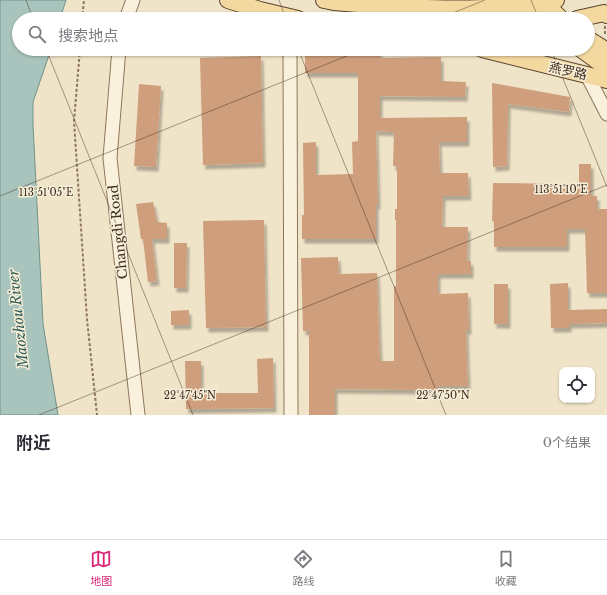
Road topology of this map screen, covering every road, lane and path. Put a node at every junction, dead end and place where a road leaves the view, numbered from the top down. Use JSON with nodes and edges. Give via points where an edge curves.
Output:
{"nodes":[{"id":1,"x":84,"y":0,"type":"edge"},
{"id":2,"x":133,"y":0,"type":"edge"},
{"id":3,"x":228,"y":0,"type":"edge"},
{"id":4,"x":324,"y":0,"type":"edge"},
{"id":5,"x":540,"y":1,"type":"edge"},
{"id":6,"x":484,"y":4,"type":"edge"},
{"id":7,"x":83,"y":12,"type":"edge"},
{"id":8,"x":129,"y":12,"type":"edge"},
{"id":9,"x":268,"y":12,"type":"edge"},
{"id":10,"x":542,"y":12,"type":"edge"},
{"id":11,"x":553,"y":12,"type":"edge"},
{"id":12,"x":595,"y":15,"type":"edge"},
{"id":13,"x":607,"y":15,"type":"edge"},
{"id":14,"x":595,"y":43,"type":"edge"},
{"id":15,"x":607,"y":51,"type":"edge"},
{"id":16,"x":79,"y":56,"type":"edge"},
{"id":17,"x":117,"y":56,"type":"edge"},
{"id":18,"x":290,"y":56,"type":"edge"},
{"id":19,"x":510,"y":56,"type":"edge"},
{"id":20,"x":591,"y":56,"type":"edge"},
{"id":21,"x":607,"y":68,"type":"edge"},
{"id":22,"x":587,"y":75,"type":"junction"},
{"id":23,"x":607,"y":80,"type":"edge"},
{"id":24,"x":607,"y":114,"type":"edge"},
{"id":25,"x":97,"y":415,"type":"edge"},
{"id":26,"x":138,"y":415,"type":"edge"},
{"id":27,"x":291,"y":415,"type":"edge"}],
"edges":[{"from":1,"to":7,"type":"path"},
{"from":2,"to":8,"type":"street"},
{"from":3,"to":9,"type":"main road"},
{"from":4,"to":6,"type":"main road","via":[[398,7]]},
{"from":5,"to":6,"type":"main road"},
{"from":5,"to":10,"type":"main road"},
{"from":5,"to":11,"type":"main road"},
{"from":12,"to":13,"type":"main road"},
{"from":14,"to":15,"type":"main road"},
{"from":16,"to":25,"type":"path","via":[[74,121]]},
{"from":17,"to":26,"type":"street","name":"Changdi Road","via":[[110,158]]},
{"from":18,"to":27,"type":"street"},
{"from":19,"to":22,"type":"main road","name":"燕罗路"},
{"from":20,"to":21,"type":"main road"},
{"from":22,"to":23,"type":"main road","name":"燕罗路"},
{"from":22,"to":24,"type":"street"}]}
